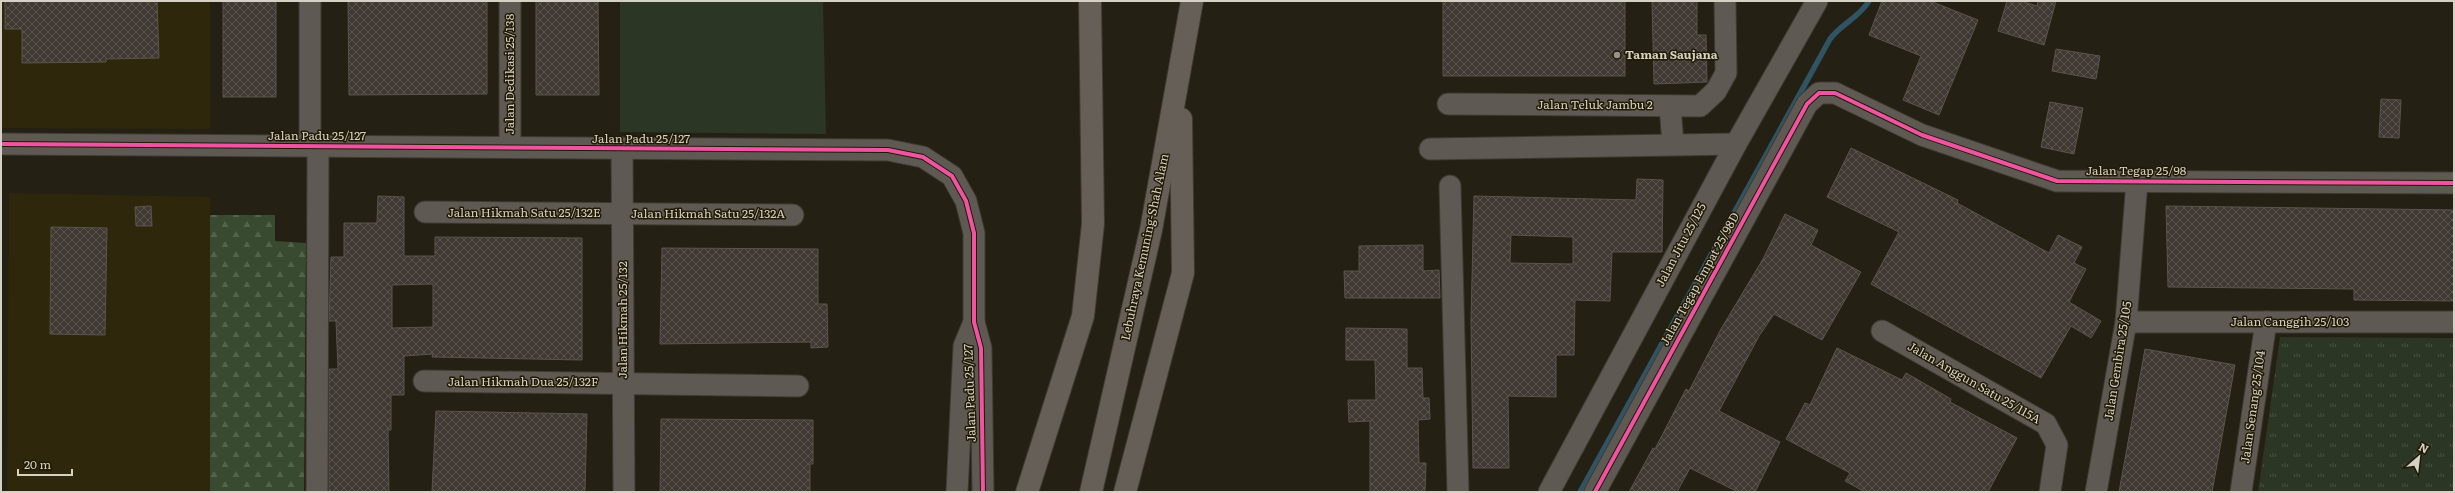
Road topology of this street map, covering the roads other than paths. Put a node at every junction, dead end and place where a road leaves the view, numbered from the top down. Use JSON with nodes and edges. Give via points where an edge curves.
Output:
{"nodes":[{"id":1,"x":310,"y":1,"type":"edge"},
{"id":2,"x":510,"y":1,"type":"edge"},
{"id":3,"x":1090,"y":1,"type":"edge"},
{"id":4,"x":1192,"y":1,"type":"edge"},
{"id":5,"x":1725,"y":1,"type":"edge"},
{"id":6,"x":1817,"y":1,"type":"edge"},
{"id":7,"x":1180,"y":66,"type":"junction"},
{"id":8,"x":1835,"y":93,"type":"joint"},
{"id":9,"x":1448,"y":104,"type":"dead end"},
{"id":10,"x":1670,"y":106,"type":"junction"},
{"id":11,"x":1,"y":144,"type":"edge"},
{"id":12,"x":1673,"y":144,"type":"junction"},
{"id":13,"x":1736,"y":144,"type":"junction"},
{"id":14,"x":314,"y":146,"type":"junction"},
{"id":15,"x":510,"y":147,"type":"junction"},
{"id":16,"x":622,"y":148,"type":"junction"},
{"id":17,"x":1430,"y":149,"type":"dead end"},
{"id":18,"x":2137,"y":181,"type":"junction"},
{"id":19,"x":2454,"y":183,"type":"edge"},
{"id":20,"x":1450,"y":186,"type":"dead end"},
{"id":21,"x":425,"y":212,"type":"dead end"},
{"id":22,"x":622,"y":213,"type":"junction"},
{"id":23,"x":793,"y":215,"type":"dead end"},
{"id":24,"x":974,"y":322,"type":"junction"},
{"id":25,"x":2126,"y":322,"type":"junction"},
{"id":26,"x":2266,"y":322,"type":"junction"},
{"id":27,"x":2454,"y":322,"type":"edge"},
{"id":28,"x":1882,"y":331,"type":"dead end"},
{"id":29,"x":424,"y":381,"type":"dead end"},
{"id":30,"x":623,"y":382,"type":"junction"},
{"id":31,"x":798,"y":386,"type":"dead end"},
{"id":32,"x":1029,"y":482,"type":"edge"},
{"id":33,"x":317,"y":492,"type":"edge"},
{"id":34,"x":624,"y":492,"type":"edge"},
{"id":35,"x":957,"y":492,"type":"edge"},
{"id":36,"x":983,"y":492,"type":"edge"},
{"id":37,"x":1091,"y":492,"type":"edge"},
{"id":38,"x":1125,"y":492,"type":"edge"},
{"id":39,"x":1458,"y":492,"type":"edge"},
{"id":40,"x":1549,"y":492,"type":"edge"},
{"id":41,"x":1595,"y":492,"type":"edge"},
{"id":42,"x":2050,"y":492,"type":"edge"},
{"id":43,"x":2096,"y":492,"type":"edge"},
{"id":44,"x":2241,"y":492,"type":"edge"}],
"edges":[{"from":1,"to":14,"type":"street"},
{"from":2,"to":15,"type":"street","name":"Jalan Dedikasi 25/138"},
{"from":3,"to":32,"type":"highway","via":[[1093,224],[1083,316]]},
{"from":4,"to":7,"type":"highway","name":"Lebuhraya Kemuning-Shah Alam"},
{"from":5,"to":10,"type":"street","name":"Jalan Teluk Jambu 2","via":[[1726,73],[1716,91],[1700,106]]},
{"from":6,"to":13,"type":"street","name":"Jalan Jitu 25/125"},
{"from":7,"to":37,"type":"highway","name":"Lebuhraya Kemuning-Shah Alam","via":[[1151,230]]},
{"from":7,"to":38,"type":"highway","via":[[1182,273]]},
{"from":8,"to":18,"type":"street","name":"Jalan Tegap 25/98","via":[[1922,135],[2057,181]]},
{"from":8,"to":41,"type":"street","name":"Jalan Tegap Empat 25/98D","via":[[1819,93],[1807,104]]},
{"from":9,"to":10,"type":"street","name":"Jalan Teluk Jambu 2"},
{"from":10,"to":12,"type":"street"},
{"from":11,"to":14,"type":"street","name":"Jalan Padu 25/127"},
{"from":12,"to":13,"type":"street"},
{"from":12,"to":17,"type":"street"},
{"from":13,"to":40,"type":"street","name":"Jalan Jitu 25/125"},
{"from":14,"to":15,"type":"street","name":"Jalan Padu 25/127"},
{"from":14,"to":33,"type":"street"},
{"from":15,"to":16,"type":"street","name":"Jalan Padu 25/127"},
{"from":16,"to":22,"type":"street","name":"Jalan Hikmah 25/132"},
{"from":16,"to":24,"type":"street","name":"Jalan Padu 25/127","via":[[888,150],[922,157],[952,176],[966,201],[974,233]]},
{"from":18,"to":19,"type":"street","name":"Jalan Tegap 25/98"},
{"from":18,"to":25,"type":"street","name":"Jalan Gembira 25/105"},
{"from":20,"to":39,"type":"street"},
{"from":21,"to":22,"type":"street","name":"Jalan Hikmah Satu 25/132E"},
{"from":22,"to":23,"type":"street","name":"Jalan Hikmah Satu 25/132A"},
{"from":22,"to":30,"type":"street","name":"Jalan Hikmah 25/132"},
{"from":24,"to":35,"type":"street","name":"Jalan Padu 25/127","via":[[964,346]]},
{"from":24,"to":36,"type":"street","name":"Jalan Padu 25/127","via":[[981,348]]},
{"from":25,"to":26,"type":"street","name":"Jalan Canggih 25/103"},
{"from":25,"to":43,"type":"street","name":"Jalan Gembira 25/105"},
{"from":26,"to":27,"type":"street","name":"Jalan Canggih 25/103"},
{"from":26,"to":44,"type":"street","name":"Jalan Senang 25/104"},
{"from":28,"to":42,"type":"street","name":"Jalan Anggun Satu 25/115A","via":[[2046,424],[2058,445]]},
{"from":29,"to":30,"type":"street","name":"Jalan Hikmah Dua 25/132F"},
{"from":30,"to":31,"type":"street","name":"Jalan Hikmah Dua 25/132F"},
{"from":30,"to":34,"type":"street","name":"Jalan Hikmah 25/132"}]}
